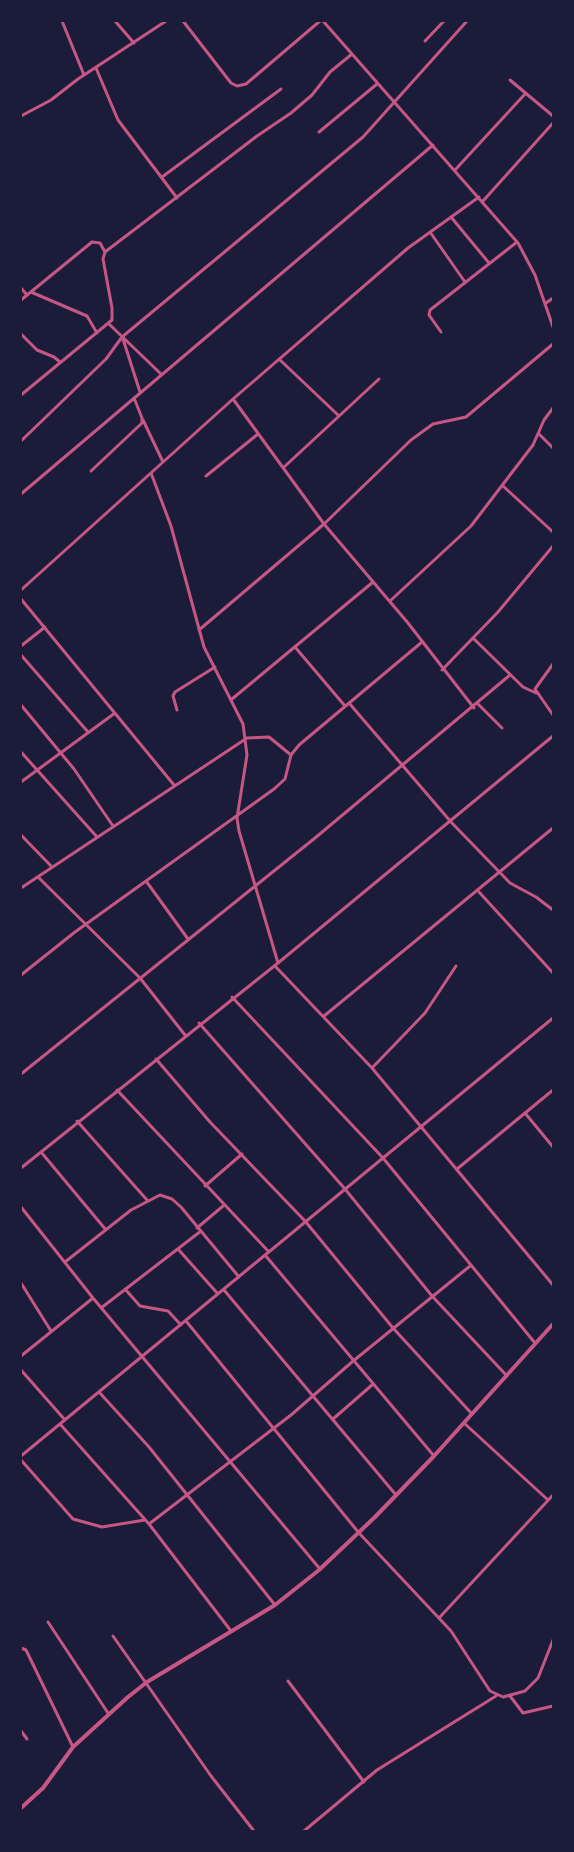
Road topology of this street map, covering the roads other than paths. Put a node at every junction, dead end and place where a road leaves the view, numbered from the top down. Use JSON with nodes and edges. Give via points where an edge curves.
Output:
{"nodes":[{"id":1,"x":62,"y":21,"type":"edge"},
{"id":2,"x":115,"y":21,"type":"edge"},
{"id":3,"x":166,"y":21,"type":"edge"},
{"id":4,"x":183,"y":21,"type":"edge"},
{"id":5,"x":321,"y":21,"type":"edge"},
{"id":6,"x":444,"y":21,"type":"edge"},
{"id":7,"x":467,"y":21,"type":"edge"},
{"id":8,"x":425,"y":41,"type":"dead end"},
{"id":9,"x":134,"y":43,"type":"junction"},
{"id":10,"x":352,"y":54,"type":"junction"},
{"id":11,"x":96,"y":68,"type":"junction"},
{"id":12,"x":84,"y":75,"type":"junction"},
{"id":13,"x":510,"y":80,"type":"dead end"},
{"id":14,"x":377,"y":84,"type":"junction"},
{"id":15,"x":281,"y":89,"type":"dead end"},
{"id":16,"x":525,"y":94,"type":"junction"},
{"id":17,"x":394,"y":103,"type":"junction"},
{"id":18,"x":21,"y":116,"type":"edge"},
{"id":19,"x":553,"y":116,"type":"edge"},
{"id":20,"x":553,"y":123,"type":"edge"},
{"id":21,"x":319,"y":132,"type":"dead end"},
{"id":22,"x":433,"y":145,"type":"junction"},
{"id":23,"x":455,"y":170,"type":"junction"},
{"id":24,"x":162,"y":177,"type":"junction"},
{"id":25,"x":479,"y":197,"type":"junction"},
{"id":26,"x":177,"y":198,"type":"junction"},
{"id":27,"x":483,"y":201,"type":"junction"},
{"id":28,"x":451,"y":217,"type":"junction"},
{"id":29,"x":430,"y":232,"type":"junction"},
{"id":30,"x":517,"y":242,"type":"junction"},
{"id":31,"x":105,"y":252,"type":"junction"},
{"id":32,"x":489,"y":263,"type":"junction"},
{"id":33,"x":465,"y":282,"type":"junction"},
{"id":34,"x":21,"y":288,"type":"edge"},
{"id":35,"x":29,"y":293,"type":"junction"},
{"id":36,"x":553,"y":298,"type":"edge"},
{"id":37,"x":21,"y":300,"type":"edge"},
{"id":38,"x":546,"y":303,"type":"junction"},
{"id":39,"x":109,"y":324,"type":"junction"},
{"id":40,"x":553,"y":327,"type":"edge"},
{"id":41,"x":441,"y":332,"type":"dead end"},
{"id":42,"x":97,"y":333,"type":"junction"},
{"id":43,"x":21,"y":334,"type":"edge"},
{"id":44,"x":122,"y":337,"type":"junction"},
{"id":45,"x":553,"y":344,"type":"edge"},
{"id":46,"x":279,"y":359,"type":"junction"},
{"id":47,"x":61,"y":363,"type":"junction"},
{"id":48,"x":161,"y":374,"type":"junction"},
{"id":49,"x":379,"y":379,"type":"dead end"},
{"id":50,"x":140,"y":392,"type":"junction"},
{"id":51,"x":21,"y":395,"type":"edge"},
{"id":52,"x":133,"y":397,"type":"junction"},
{"id":53,"x":233,"y":399,"type":"junction"},
{"id":54,"x":553,"y":408,"type":"edge"},
{"id":55,"x":339,"y":416,"type":"junction"},
{"id":56,"x":142,"y":418,"type":"junction"},
{"id":57,"x":259,"y":434,"type":"junction"},
{"id":58,"x":539,"y":434,"type":"junction"},
{"id":59,"x":21,"y":441,"type":"edge"},
{"id":60,"x":553,"y":448,"type":"edge"},
{"id":61,"x":163,"y":462,"type":"junction"},
{"id":62,"x":284,"y":468,"type":"junction"},
{"id":63,"x":91,"y":471,"type":"dead end"},
{"id":64,"x":151,"y":472,"type":"junction"},
{"id":65,"x":206,"y":476,"type":"dead end"},
{"id":66,"x":503,"y":486,"type":"junction"},
{"id":67,"x":21,"y":494,"type":"edge"},
{"id":68,"x":324,"y":524,"type":"junction"},
{"id":69,"x":553,"y":532,"type":"edge"},
{"id":70,"x":553,"y":546,"type":"edge"},
{"id":71,"x":374,"y":582,"type":"junction"},
{"id":72,"x":21,"y":590,"type":"edge"},
{"id":73,"x":21,"y":599,"type":"edge"},
{"id":74,"x":390,"y":601,"type":"junction"},
{"id":75,"x":45,"y":627,"type":"junction"},
{"id":76,"x":199,"y":630,"type":"junction"},
{"id":77,"x":474,"y":639,"type":"junction"},
{"id":78,"x":422,"y":642,"type":"junction"},
{"id":79,"x":21,"y":646,"type":"edge"},
{"id":80,"x":295,"y":647,"type":"junction"},
{"id":81,"x":21,"y":655,"type":"edge"},
{"id":82,"x":553,"y":663,"type":"edge"},
{"id":83,"x":215,"y":667,"type":"junction"},
{"id":84,"x":442,"y":670,"type":"junction"},
{"id":85,"x":510,"y":675,"type":"junction"},
{"id":86,"x":536,"y":693,"type":"junction"},
{"id":87,"x":232,"y":699,"type":"junction"},
{"id":88,"x":349,"y":703,"type":"junction"},
{"id":89,"x":478,"y":704,"type":"junction"},
{"id":90,"x":21,"y":705,"type":"edge"},
{"id":91,"x":345,"y":706,"type":"junction"},
{"id":92,"x":474,"y":708,"type":"junction"},
{"id":93,"x":177,"y":710,"type":"dead end"},
{"id":94,"x":115,"y":713,"type":"junction"},
{"id":95,"x":553,"y":715,"type":"edge"},
{"id":96,"x":502,"y":728,"type":"dead end"},
{"id":97,"x":88,"y":732,"type":"junction"},
{"id":98,"x":553,"y":736,"type":"edge"},
{"id":99,"x":247,"y":738,"type":"junction"},
{"id":100,"x":21,"y":752,"type":"edge"},
{"id":101,"x":61,"y":752,"type":"junction"},
{"id":102,"x":291,"y":755,"type":"junction"},
{"id":103,"x":403,"y":766,"type":"junction"},
{"id":104,"x":37,"y":771,"type":"junction"},
{"id":105,"x":21,"y":782,"type":"edge"},
{"id":106,"x":174,"y":786,"type":"junction"},
{"id":107,"x":237,"y":818,"type":"junction"},
{"id":108,"x":451,"y":822,"type":"junction"},
{"id":109,"x":113,"y":826,"type":"junction"},
{"id":110,"x":553,"y":828,"type":"edge"},
{"id":111,"x":21,"y":835,"type":"edge"},
{"id":112,"x":97,"y":837,"type":"junction"},
{"id":113,"x":52,"y":867,"type":"junction"},
{"id":114,"x":501,"y":873,"type":"junction"},
{"id":115,"x":38,"y":877,"type":"junction"},
{"id":116,"x":146,"y":881,"type":"junction"},
{"id":117,"x":256,"y":885,"type":"junction"},
{"id":118,"x":21,"y":888,"type":"edge"},
{"id":119,"x":478,"y":892,"type":"junction"},
{"id":120,"x":553,"y":910,"type":"edge"},
{"id":121,"x":85,"y":925,"type":"junction"},
{"id":122,"x":188,"y":939,"type":"junction"},
{"id":123,"x":277,"y":964,"type":"junction"},
{"id":124,"x":456,"y":966,"type":"dead end"},
{"id":125,"x":553,"y":973,"type":"edge"},
{"id":126,"x":21,"y":975,"type":"edge"},
{"id":127,"x":140,"y":978,"type":"junction"},
{"id":128,"x":232,"y":997,"type":"junction"},
{"id":129,"x":324,"y":1016,"type":"junction"},
{"id":130,"x":553,"y":1018,"type":"edge"},
{"id":131,"x":199,"y":1023,"type":"junction"},
{"id":132,"x":185,"y":1035,"type":"junction"},
{"id":133,"x":155,"y":1059,"type":"junction"},
{"id":134,"x":372,"y":1068,"type":"junction"},
{"id":135,"x":21,"y":1074,"type":"edge"},
{"id":136,"x":117,"y":1090,"type":"junction"},
{"id":137,"x":553,"y":1090,"type":"edge"},
{"id":138,"x":525,"y":1113,"type":"junction"},
{"id":139,"x":78,"y":1121,"type":"junction"},
{"id":140,"x":422,"y":1126,"type":"junction"},
{"id":141,"x":553,"y":1147,"type":"edge"},
{"id":142,"x":41,"y":1152,"type":"junction"},
{"id":143,"x":242,"y":1154,"type":"junction"},
{"id":144,"x":383,"y":1158,"type":"junction"},
{"id":145,"x":21,"y":1168,"type":"edge"},
{"id":146,"x":457,"y":1169,"type":"junction"},
{"id":147,"x":205,"y":1186,"type":"junction"},
{"id":148,"x":345,"y":1189,"type":"junction"},
{"id":149,"x":147,"y":1200,"type":"junction"},
{"id":150,"x":223,"y":1206,"type":"junction"},
{"id":151,"x":21,"y":1207,"type":"edge"},
{"id":152,"x":304,"y":1221,"type":"junction"},
{"id":153,"x":199,"y":1229,"type":"junction"},
{"id":154,"x":106,"y":1230,"type":"junction"},
{"id":155,"x":178,"y":1249,"type":"junction"},
{"id":156,"x":267,"y":1254,"type":"junction"},
{"id":157,"x":65,"y":1262,"type":"junction"},
{"id":158,"x":470,"y":1265,"type":"junction"},
{"id":159,"x":239,"y":1277,"type":"junction"},
{"id":160,"x":21,"y":1283,"type":"edge"},
{"id":161,"x":553,"y":1284,"type":"edge"},
{"id":162,"x":125,"y":1289,"type":"junction"},
{"id":163,"x":224,"y":1290,"type":"junction"},
{"id":164,"x":218,"y":1294,"type":"junction"},
{"id":165,"x":432,"y":1296,"type":"junction"},
{"id":166,"x":93,"y":1298,"type":"junction"},
{"id":167,"x":101,"y":1308,"type":"junction"},
{"id":168,"x":186,"y":1321,"type":"junction"},
{"id":169,"x":553,"y":1324,"type":"edge"},
{"id":170,"x":181,"y":1325,"type":"junction"},
{"id":171,"x":393,"y":1328,"type":"junction"},
{"id":172,"x":51,"y":1331,"type":"junction"},
{"id":173,"x":536,"y":1344,"type":"junction"},
{"id":174,"x":21,"y":1356,"type":"edge"},
{"id":175,"x":143,"y":1356,"type":"junction"},
{"id":176,"x":352,"y":1362,"type":"junction"},
{"id":177,"x":21,"y":1370,"type":"edge"},
{"id":178,"x":507,"y":1376,"type":"junction"},
{"id":179,"x":372,"y":1385,"type":"junction"},
{"id":180,"x":99,"y":1392,"type":"junction"},
{"id":181,"x":314,"y":1396,"type":"junction"},
{"id":182,"x":472,"y":1414,"type":"junction"},
{"id":183,"x":333,"y":1419,"type":"junction"},
{"id":184,"x":65,"y":1420,"type":"junction"},
{"id":185,"x":464,"y":1423,"type":"junction"},
{"id":186,"x":60,"y":1424,"type":"junction"},
{"id":187,"x":272,"y":1430,"type":"junction"},
{"id":188,"x":434,"y":1456,"type":"junction"},
{"id":189,"x":21,"y":1458,"type":"edge"},
{"id":190,"x":229,"y":1463,"type":"junction"},
{"id":191,"x":188,"y":1495,"type":"junction"},
{"id":192,"x":396,"y":1495,"type":"junction"},
{"id":193,"x":553,"y":1495,"type":"edge"},
{"id":194,"x":548,"y":1500,"type":"junction"},
{"id":195,"x":145,"y":1520,"type":"junction"},
{"id":196,"x":149,"y":1524,"type":"junction"},
{"id":197,"x":359,"y":1533,"type":"junction"},
{"id":198,"x":320,"y":1569,"type":"junction"},
{"id":199,"x":275,"y":1605,"type":"junction"},
{"id":200,"x":439,"y":1618,"type":"junction"},
{"id":201,"x":48,"y":1622,"type":"dead end"},
{"id":202,"x":232,"y":1632,"type":"junction"},
{"id":203,"x":113,"y":1636,"type":"dead end"},
{"id":204,"x":553,"y":1640,"type":"edge"},
{"id":205,"x":21,"y":1648,"type":"edge"},
{"id":206,"x":288,"y":1681,"type":"dead end"},
{"id":207,"x":147,"y":1682,"type":"junction"},
{"id":208,"x":497,"y":1696,"type":"junction"},
{"id":209,"x":510,"y":1696,"type":"junction"},
{"id":210,"x":553,"y":1706,"type":"edge"},
{"id":211,"x":108,"y":1713,"type":"junction"},
{"id":212,"x":21,"y":1731,"type":"edge"},
{"id":213,"x":27,"y":1739,"type":"dead end"},
{"id":214,"x":73,"y":1747,"type":"junction"},
{"id":215,"x":364,"y":1782,"type":"junction"},
{"id":216,"x":21,"y":1808,"type":"edge"},
{"id":217,"x":254,"y":1831,"type":"edge"},
{"id":218,"x":304,"y":1831,"type":"edge"}],
"edges":[{"from":1,"to":12,"type":"street"},
{"from":2,"to":9,"type":"street"},
{"from":3,"to":9,"type":"street"},
{"from":4,"to":5,"type":"street","via":[[237,86],[246,84]]},
{"from":5,"to":10,"type":"street"},
{"from":6,"to":8,"type":"street"},
{"from":7,"to":17,"type":"street"},
{"from":9,"to":11,"type":"street"},
{"from":10,"to":14,"type":"street"},
{"from":10,"to":26,"type":"street","via":[[299,106]]},
{"from":11,"to":12,"type":"street"},
{"from":11,"to":24,"type":"street","via":[[118,120]]},
{"from":12,"to":18,"type":"street"},
{"from":13,"to":16,"type":"street"},
{"from":14,"to":17,"type":"street"},
{"from":14,"to":21,"type":"street"},
{"from":15,"to":24,"type":"street"},
{"from":16,"to":19,"type":"street"},
{"from":16,"to":23,"type":"street"},
{"from":17,"to":22,"type":"street"},
{"from":17,"to":44,"type":"street","via":[[363,137]]},
{"from":20,"to":27,"type":"street"},
{"from":22,"to":23,"type":"street"},
{"from":22,"to":48,"type":"street"},
{"from":23,"to":25,"type":"street"},
{"from":24,"to":26,"type":"street"},
{"from":25,"to":27,"type":"street"},
{"from":25,"to":28,"type":"street"},
{"from":26,"to":31,"type":"street"},
{"from":27,"to":30,"type":"street"},
{"from":28,"to":29,"type":"street"},
{"from":28,"to":32,"type":"street"},
{"from":29,"to":33,"type":"street"},
{"from":29,"to":46,"type":"street"},
{"from":30,"to":32,"type":"street"},
{"from":30,"to":38,"type":"street"},
{"from":31,"to":35,"type":"street","via":[[100,243],[92,242]]},
{"from":31,"to":39,"type":"street","via":[[113,315]]},
{"from":32,"to":33,"type":"street"},
{"from":33,"to":41,"type":"street","via":[[430,310],[429,315]]},
{"from":34,"to":35,"type":"street"},
{"from":35,"to":37,"type":"street"},
{"from":35,"to":42,"type":"street","via":[[87,316]]},
{"from":36,"to":38,"type":"street"},
{"from":38,"to":40,"type":"street"},
{"from":39,"to":42,"type":"street"},
{"from":39,"to":44,"type":"street"},
{"from":42,"to":47,"type":"street"},
{"from":43,"to":47,"type":"street","via":[[37,350]]},
{"from":44,"to":48,"type":"street"},
{"from":44,"to":50,"type":"street"},
{"from":44,"to":59,"type":"street","via":[[106,359]]},
{"from":45,"to":68,"type":"street","via":[[475,410],[459,419],[433,424],[411,440]]},
{"from":46,"to":53,"type":"street"},
{"from":46,"to":55,"type":"street"},
{"from":47,"to":51,"type":"street"},
{"from":48,"to":50,"type":"street"},
{"from":49,"to":55,"type":"street"},
{"from":50,"to":52,"type":"street"},
{"from":52,"to":56,"type":"street"},
{"from":52,"to":67,"type":"street"},
{"from":53,"to":57,"type":"street"},
{"from":53,"to":61,"type":"street"},
{"from":54,"to":58,"type":"street"},
{"from":55,"to":62,"type":"street"},
{"from":56,"to":61,"type":"street"},
{"from":56,"to":63,"type":"street","via":[[142,423]]},
{"from":57,"to":62,"type":"street"},
{"from":57,"to":65,"type":"street"},
{"from":58,"to":60,"type":"street"},
{"from":58,"to":66,"type":"street"},
{"from":61,"to":64,"type":"street"},
{"from":62,"to":68,"type":"street"},
{"from":64,"to":72,"type":"street"},
{"from":64,"to":76,"type":"street","via":[[171,526]]},
{"from":66,"to":69,"type":"street"},
{"from":66,"to":74,"type":"street","via":[[452,546]]},
{"from":68,"to":71,"type":"street"},
{"from":68,"to":76,"type":"street"},
{"from":70,"to":77,"type":"street"},
{"from":71,"to":74,"type":"street"},
{"from":71,"to":80,"type":"street"},
{"from":73,"to":75,"type":"street"},
{"from":74,"to":78,"type":"street"},
{"from":75,"to":79,"type":"street"},
{"from":75,"to":94,"type":"street"},
{"from":76,"to":83,"type":"street"},
{"from":77,"to":84,"type":"street"},
{"from":77,"to":85,"type":"street"},
{"from":78,"to":84,"type":"street"},
{"from":78,"to":88,"type":"street"},
{"from":80,"to":87,"type":"street"},
{"from":80,"to":91,"type":"street"},
{"from":81,"to":97,"type":"street"},
{"from":82,"to":86,"type":"street","via":[[536,686]]},
{"from":83,"to":87,"type":"street"},
{"from":83,"to":93,"type":"street","via":[[175,692]]},
{"from":84,"to":92,"type":"street"},
{"from":85,"to":86,"type":"street","via":[[526,690]]},
{"from":85,"to":89,"type":"street"},
{"from":86,"to":95,"type":"street"},
{"from":87,"to":99,"type":"street"},
{"from":88,"to":91,"type":"street"},
{"from":88,"to":103,"type":"street"},
{"from":89,"to":92,"type":"street"},
{"from":89,"to":96,"type":"street"},
{"from":90,"to":101,"type":"street"},
{"from":91,"to":102,"type":"street"},
{"from":92,"to":103,"type":"street"},
{"from":94,"to":97,"type":"street"},
{"from":94,"to":106,"type":"street"},
{"from":97,"to":101,"type":"street"},
{"from":98,"to":108,"type":"street"},
{"from":99,"to":102,"type":"street","via":[[269,737]]},
{"from":99,"to":106,"type":"street"},
{"from":99,"to":107,"type":"street"},
{"from":100,"to":104,"type":"street"},
{"from":101,"to":104,"type":"street"},
{"from":101,"to":109,"type":"street"},
{"from":102,"to":107,"type":"street","via":[[285,779]]},
{"from":103,"to":108,"type":"street"},
{"from":103,"to":117,"type":"street"},
{"from":104,"to":105,"type":"street"},
{"from":104,"to":112,"type":"street"},
{"from":106,"to":109,"type":"street"},
{"from":107,"to":116,"type":"street"},
{"from":107,"to":117,"type":"street"},
{"from":108,"to":114,"type":"street"},
{"from":108,"to":123,"type":"street"},
{"from":109,"to":112,"type":"street"},
{"from":110,"to":114,"type":"street"},
{"from":111,"to":113,"type":"street"},
{"from":112,"to":113,"type":"street"},
{"from":113,"to":115,"type":"street"},
{"from":114,"to":119,"type":"street"},
{"from":114,"to":120,"type":"street","via":[[515,887]]},
{"from":115,"to":118,"type":"street"},
{"from":115,"to":121,"type":"street"},
{"from":116,"to":121,"type":"street"},
{"from":116,"to":122,"type":"street"},
{"from":117,"to":122,"type":"street"},
{"from":117,"to":123,"type":"street"},
{"from":119,"to":125,"type":"street"},
{"from":119,"to":129,"type":"street"},
{"from":121,"to":126,"type":"street"},
{"from":121,"to":127,"type":"street"},
{"from":122,"to":127,"type":"street"},
{"from":123,"to":128,"type":"street"},
{"from":123,"to":129,"type":"street"},
{"from":124,"to":134,"type":"street","via":[[425,1013]]},
{"from":127,"to":132,"type":"street"},
{"from":127,"to":135,"type":"street"},
{"from":128,"to":131,"type":"street"},
{"from":128,"to":144,"type":"street"},
{"from":129,"to":134,"type":"street"},
{"from":130,"to":140,"type":"street"},
{"from":131,"to":132,"type":"street"},
{"from":131,"to":148,"type":"street"},
{"from":132,"to":133,"type":"street"},
{"from":133,"to":136,"type":"street"},
{"from":133,"to":143,"type":"street"},
{"from":134,"to":140,"type":"street"},
{"from":136,"to":139,"type":"street"},
{"from":136,"to":147,"type":"street"},
{"from":137,"to":138,"type":"street"},
{"from":138,"to":141,"type":"street"},
{"from":138,"to":146,"type":"street"},
{"from":139,"to":142,"type":"street"},
{"from":139,"to":149,"type":"street"},
{"from":140,"to":144,"type":"street"},
{"from":140,"to":146,"type":"street"},
{"from":142,"to":145,"type":"street"},
{"from":142,"to":154,"type":"street"},
{"from":143,"to":147,"type":"street"},
{"from":143,"to":152,"type":"street"},
{"from":144,"to":148,"type":"street"},
{"from":144,"to":158,"type":"street"},
{"from":146,"to":161,"type":"street"},
{"from":147,"to":150,"type":"street"},
{"from":148,"to":152,"type":"street"},
{"from":148,"to":165,"type":"street"},
{"from":149,"to":153,"type":"street","via":[[160,1195],[172,1199]]},
{"from":149,"to":154,"type":"street"},
{"from":150,"to":153,"type":"street"},
{"from":150,"to":156,"type":"street"},
{"from":151,"to":157,"type":"street"},
{"from":152,"to":156,"type":"street"},
{"from":152,"to":171,"type":"street"},
{"from":153,"to":155,"type":"street"},
{"from":153,"to":159,"type":"street"},
{"from":154,"to":157,"type":"street"},
{"from":155,"to":162,"type":"street"},
{"from":155,"to":164,"type":"street"},
{"from":156,"to":159,"type":"street"},
{"from":156,"to":176,"type":"street"},
{"from":157,"to":166,"type":"street"},
{"from":158,"to":165,"type":"street"},
{"from":158,"to":173,"type":"street"},
{"from":159,"to":163,"type":"street"},
{"from":160,"to":172,"type":"street"},
{"from":162,"to":167,"type":"street"},
{"from":162,"to":170,"type":"street","via":[[140,1306],[168,1311]]},
{"from":163,"to":164,"type":"street"},
{"from":163,"to":181,"type":"street"},
{"from":164,"to":168,"type":"street"},
{"from":165,"to":171,"type":"street"},
{"from":165,"to":178,"type":"street"},
{"from":166,"to":167,"type":"street"},
{"from":166,"to":172,"type":"street"},
{"from":167,"to":175,"type":"street"},
{"from":168,"to":170,"type":"street"},
{"from":168,"to":187,"type":"street"},
{"from":169,"to":173,"type":"street"},
{"from":170,"to":175,"type":"street"},
{"from":171,"to":176,"type":"street"},
{"from":171,"to":182,"type":"street"},
{"from":172,"to":174,"type":"street"},
{"from":173,"to":178,"type":"street"},
{"from":175,"to":180,"type":"street"},
{"from":175,"to":190,"type":"street"},
{"from":176,"to":179,"type":"street"},
{"from":176,"to":181,"type":"street"},
{"from":177,"to":184,"type":"street"},
{"from":178,"to":182,"type":"street"},
{"from":179,"to":183,"type":"street"},
{"from":179,"to":188,"type":"street"},
{"from":180,"to":184,"type":"street"},
{"from":180,"to":191,"type":"street"},
{"from":181,"to":183,"type":"street"},
{"from":181,"to":187,"type":"street"},
{"from":182,"to":185,"type":"street"},
{"from":183,"to":192,"type":"street"},
{"from":184,"to":186,"type":"street"},
{"from":185,"to":188,"type":"street"},
{"from":185,"to":194,"type":"street"},
{"from":186,"to":189,"type":"street"},
{"from":186,"to":195,"type":"street"},
{"from":187,"to":190,"type":"street"},
{"from":187,"to":197,"type":"street"},
{"from":188,"to":192,"type":"street"},
{"from":189,"to":195,"type":"street","via":[[65,1512],[83,1524],[102,1527]]},
{"from":190,"to":191,"type":"street"},
{"from":190,"to":198,"type":"street"},
{"from":191,"to":196,"type":"street"},
{"from":191,"to":199,"type":"street"},
{"from":192,"to":197,"type":"street"},
{"from":193,"to":194,"type":"street"},
{"from":194,"to":200,"type":"street"},
{"from":195,"to":196,"type":"street"},
{"from":196,"to":202,"type":"street"},
{"from":197,"to":198,"type":"street"},
{"from":197,"to":200,"type":"street"},
{"from":198,"to":199,"type":"street"},
{"from":199,"to":202,"type":"street"},
{"from":200,"to":208,"type":"street"},
{"from":201,"to":211,"type":"street"},
{"from":202,"to":207,"type":"street"},
{"from":203,"to":207,"type":"street"},
{"from":204,"to":209,"type":"street","via":[[533,1684]]},
{"from":205,"to":214,"type":"street","via":[[26,1650]]},
{"from":206,"to":215,"type":"street"},
{"from":207,"to":211,"type":"street"},
{"from":207,"to":217,"type":"street"},
{"from":208,"to":209,"type":"street"},
{"from":208,"to":215,"type":"street","via":[[376,1770]]},
{"from":209,"to":210,"type":"street","via":[[523,1713]]},
{"from":211,"to":214,"type":"street"},
{"from":212,"to":213,"type":"street"},
{"from":214,"to":216,"type":"street","via":[[43,1788]]},
{"from":215,"to":218,"type":"street"}]}
